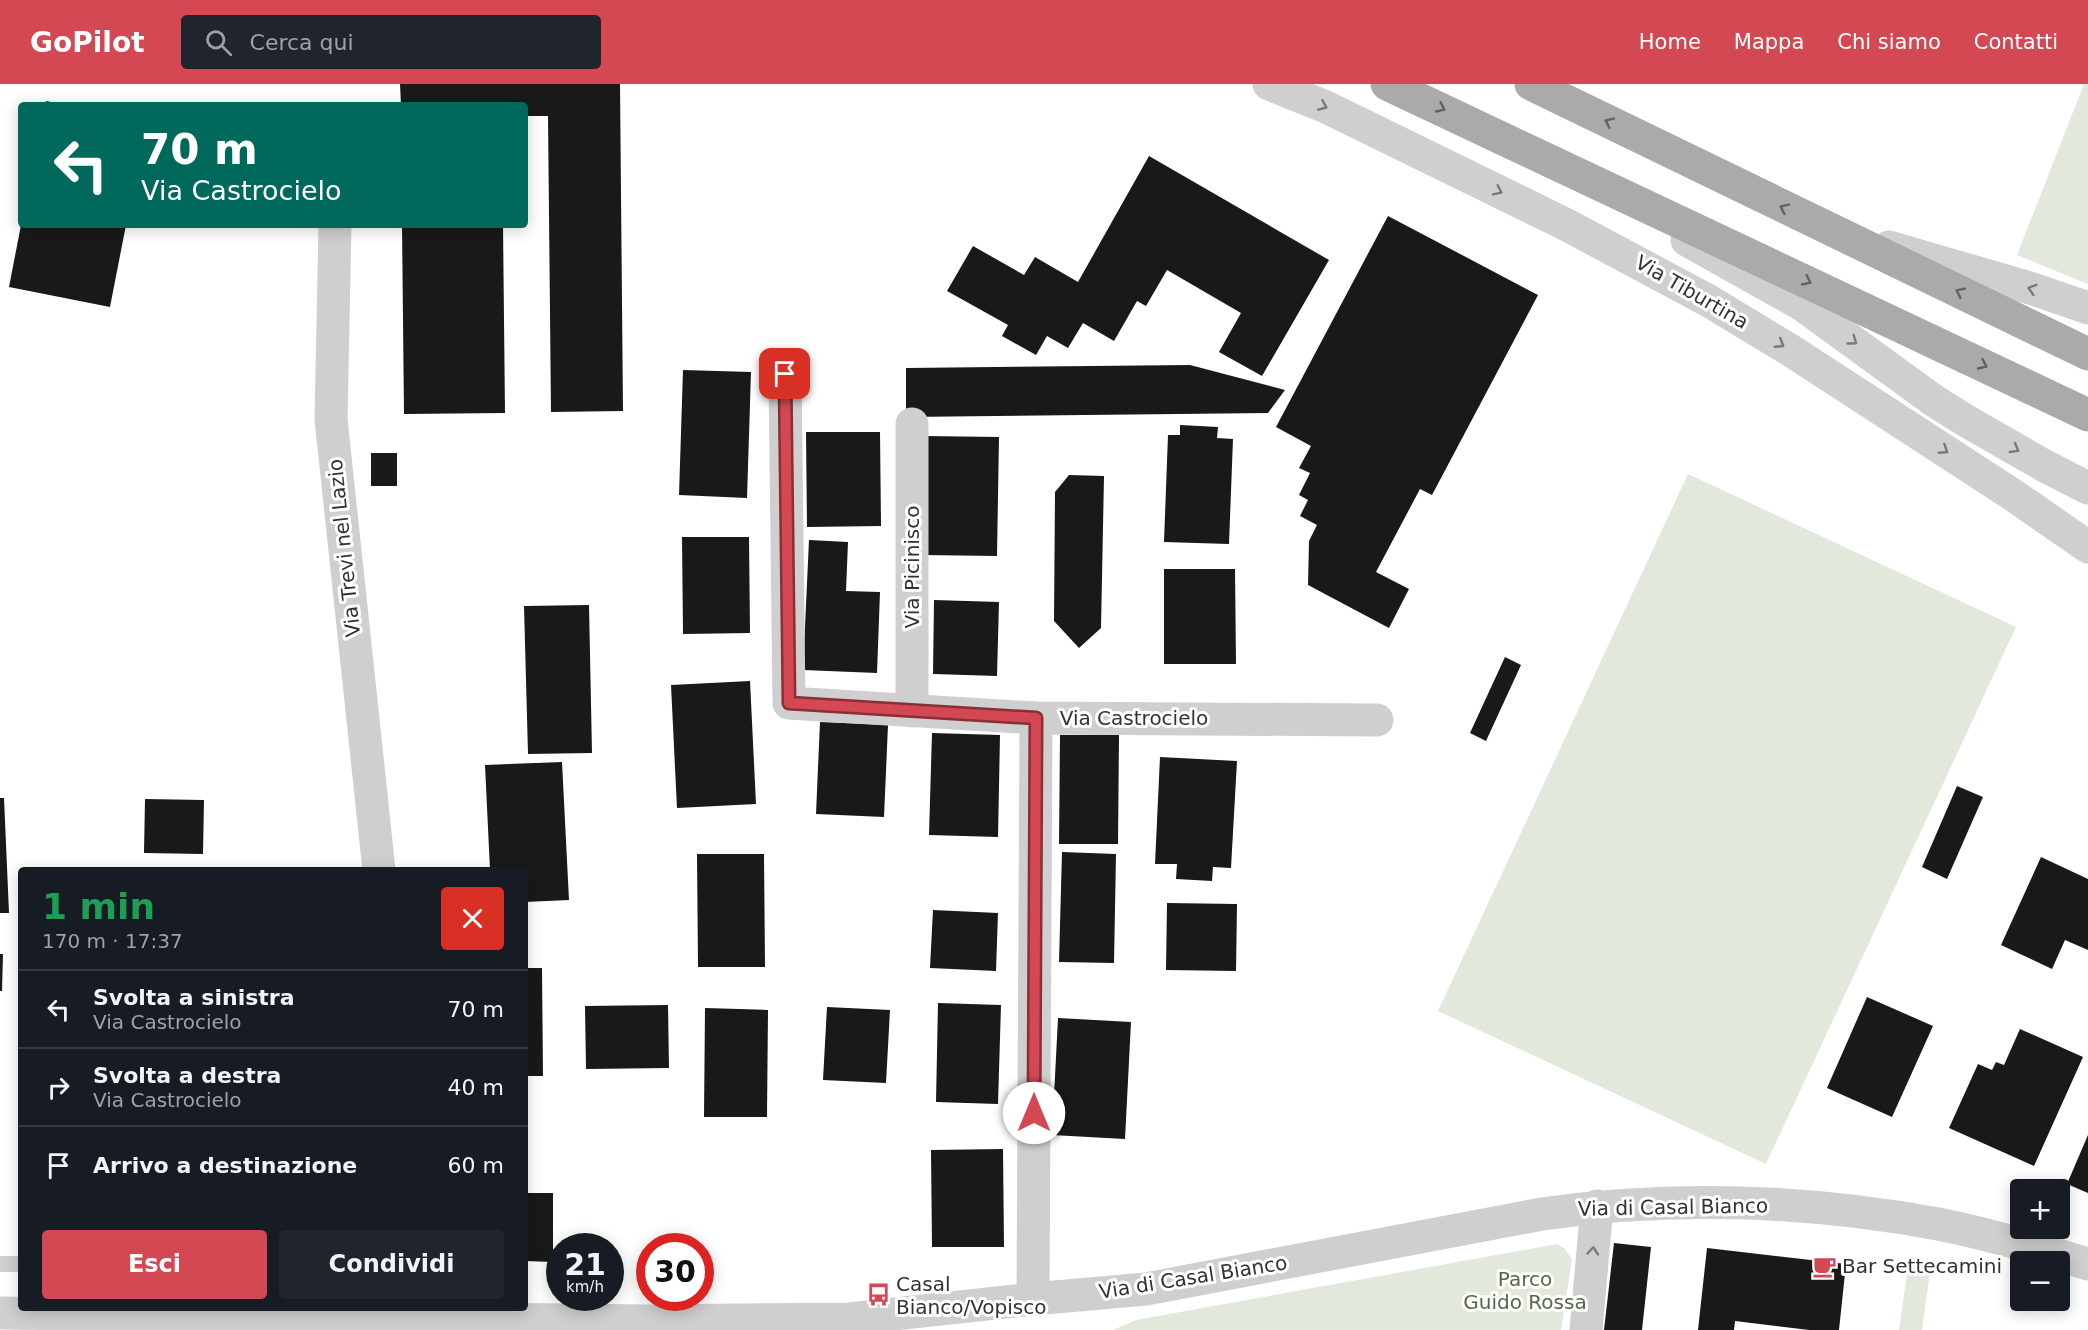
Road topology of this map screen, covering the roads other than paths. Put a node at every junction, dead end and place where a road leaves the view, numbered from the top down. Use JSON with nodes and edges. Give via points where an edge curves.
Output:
{"nodes":[{"id":1,"x":1269,"y":84,"type":"edge"},
{"id":2,"x":1388,"y":84,"type":"edge"},
{"id":3,"x":1532,"y":84,"type":"edge"},
{"id":4,"x":1513,"y":142,"type":"junction"},
{"id":5,"x":335,"y":228,"type":"edge"},
{"id":6,"x":1832,"y":231,"type":"junction"},
{"id":7,"x":2088,"y":308,"type":"edge"},
{"id":8,"x":2088,"y":354,"type":"edge"},
{"id":9,"x":785,"y":374,"type":"dead end"},
{"id":10,"x":2088,"y":415,"type":"edge"},
{"id":11,"x":912,"y":424,"type":"dead end"},
{"id":12,"x":2088,"y":488,"type":"edge"},
{"id":13,"x":2088,"y":547,"type":"edge"},
{"id":14,"x":912,"y":711,"type":"junction"},
{"id":15,"x":1036,"y":718,"type":"junction"},
{"id":16,"x":1377,"y":720,"type":"dead end"},
{"id":17,"x":379,"y":867,"type":"edge"},
{"id":18,"x":1597,"y":1206,"type":"junction"},
{"id":19,"x":0,"y":1264,"type":"edge"},
{"id":20,"x":18,"y":1264,"type":"edge"},
{"id":21,"x":2088,"y":1264,"type":"edge"},
{"id":22,"x":1034,"y":1299,"type":"junction"},
{"id":23,"x":0,"y":1312,"type":"edge"},
{"id":24,"x":427,"y":1313,"type":"edge"},
{"id":25,"x":1586,"y":1330,"type":"edge"}],
"edges":[{"from":1,"to":13,"type":"street","name":"Via Tiburtina","one_way":true,"via":[[1337,112],[1608,245],[1689,290],[1800,356]]},
{"from":2,"to":4,"type":"main road","one_way":true},
{"from":6,"to":3,"type":"main road","one_way":true},
{"from":4,"to":10,"type":"main road","one_way":true},
{"from":4,"to":12,"type":"street","one_way":true,"via":[[1802,304],[1933,400]]},
{"from":5,"to":17,"type":"street","name":"Via Trevi nel Lazio","via":[[331,419]]},
{"from":7,"to":6,"type":"street","one_way":true},
{"from":8,"to":6,"type":"main road","one_way":true},
{"from":9,"to":14,"type":"street","name":"Via Castrocielo","via":[[789,703]]},
{"from":11,"to":14,"type":"street","name":"Via Picinisco"},
{"from":14,"to":15,"type":"street","name":"Via Castrocielo"},
{"from":15,"to":16,"type":"street","name":"Via Castrocielo"},
{"from":15,"to":22,"type":"street"},
{"from":18,"to":21,"type":"street","name":"Via di Casal Bianco","via":[[1737,1203],[1842,1210],[1940,1225]]},
{"from":18,"to":22,"type":"street","name":"Via di Casal Bianco","via":[[1146,1289]]},
{"from":25,"to":18,"type":"street","one_way":true},
{"from":19,"to":20,"type":"lane"},
{"from":22,"to":24,"type":"street","name":"Via di Casal Bianco","via":[[849,1318],[647,1321]]},
{"from":23,"to":24,"type":"street","name":"Via di Casal Bianco"}]}
